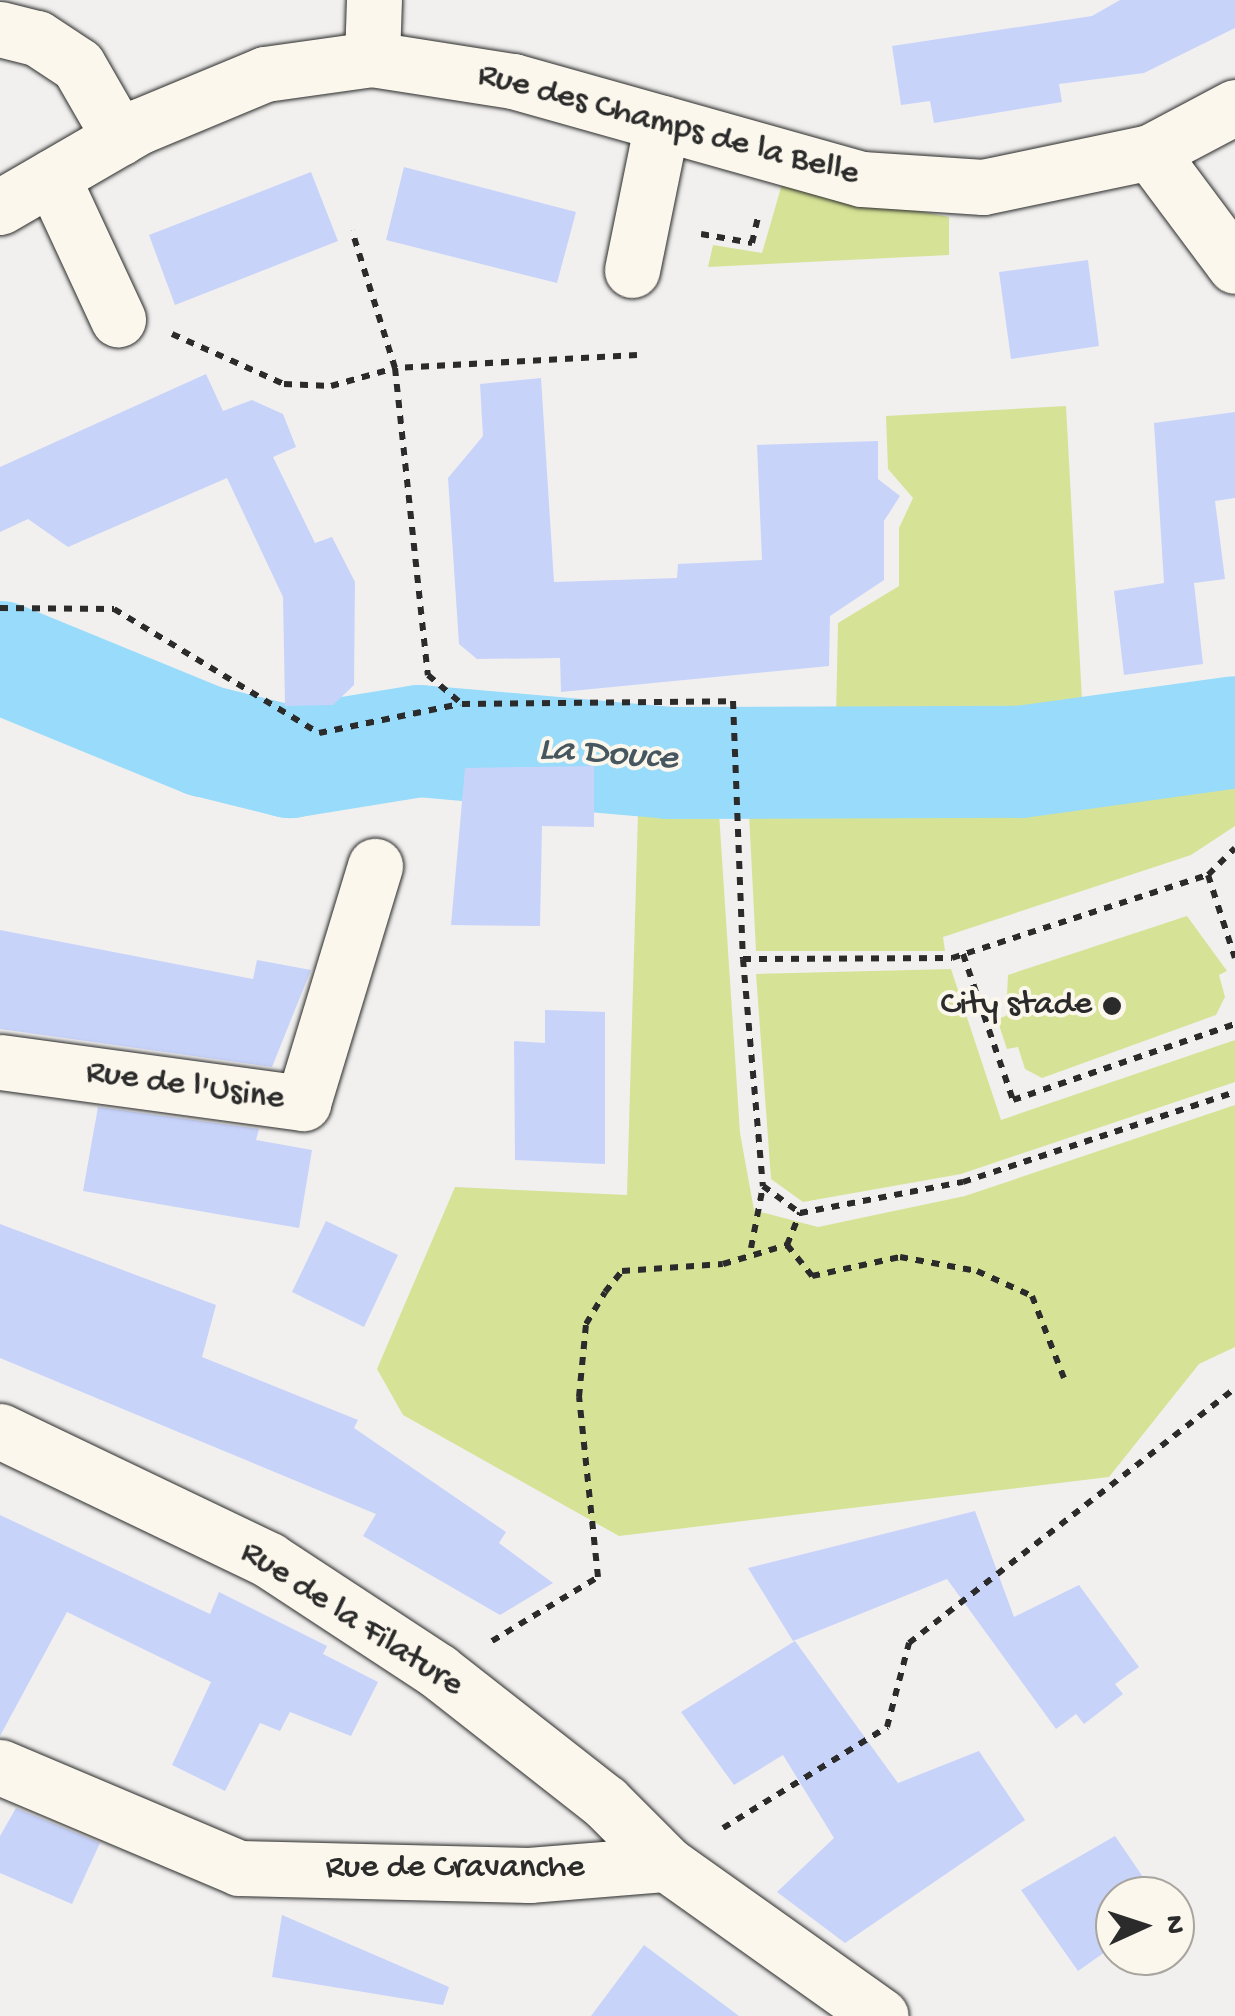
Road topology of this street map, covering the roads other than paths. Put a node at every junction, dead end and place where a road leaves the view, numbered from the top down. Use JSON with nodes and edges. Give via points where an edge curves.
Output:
{"nodes":[{"id":1,"x":374,"y":0,"type":"edge"},
{"id":2,"x":0,"y":30,"type":"edge"},
{"id":3,"x":372,"y":59,"type":"junction"},
{"id":4,"x":1235,"y":107,"type":"edge"},
{"id":5,"x":662,"y":123,"type":"junction"},
{"id":6,"x":120,"y":138,"type":"junction"},
{"id":7,"x":1150,"y":152,"type":"junction"},
{"id":8,"x":52,"y":178,"type":"junction"},
{"id":9,"x":0,"y":207,"type":"edge"},
{"id":10,"x":1235,"y":266,"type":"edge"},
{"id":11,"x":632,"y":270,"type":"dead end"},
{"id":12,"x":118,"y":319,"type":"road end"},
{"id":13,"x":375,"y":866,"type":"dead end"},
{"id":14,"x":0,"y":1062,"type":"edge"},
{"id":15,"x":0,"y":1430,"type":"edge"},
{"id":16,"x":0,"y":1767,"type":"edge"},
{"id":17,"x":666,"y":1864,"type":"junction"},
{"id":18,"x":882,"y":2016,"type":"edge"}],
"edges":[{"from":1,"to":3,"type":"street"},
{"from":2,"to":6,"type":"street","via":[[37,38],[78,65]]},
{"from":3,"to":5,"type":"street","name":"Rue des Champs de la Belle","via":[[513,80]]},
{"from":3,"to":6,"type":"street","name":"Rue des Champs de la Belle","via":[[265,74]]},
{"from":4,"to":7,"type":"street","name":"Rue des Champs de la Belle"},
{"from":5,"to":7,"type":"street","name":"Rue des Champs de la Belle","via":[[862,179],[983,187]]},
{"from":5,"to":11,"type":"street"},
{"from":6,"to":8,"type":"street","name":"Rue des Champs de la Belle"},
{"from":7,"to":10,"type":"street"},
{"from":8,"to":9,"type":"street","name":"Rue des Champs de la Belle"},
{"from":8,"to":12,"type":"street"},
{"from":13,"to":14,"type":"street","name":"Rue de l'Usine","via":[[303,1103]]},
{"from":15,"to":17,"type":"street","name":"Rue de la Filature","via":[[270,1560],[438,1670],[606,1802]]},
{"from":16,"to":17,"type":"street","name":"Rue de Cravanche","via":[[239,1868],[529,1875]]},
{"from":17,"to":18,"type":"street"}]}
